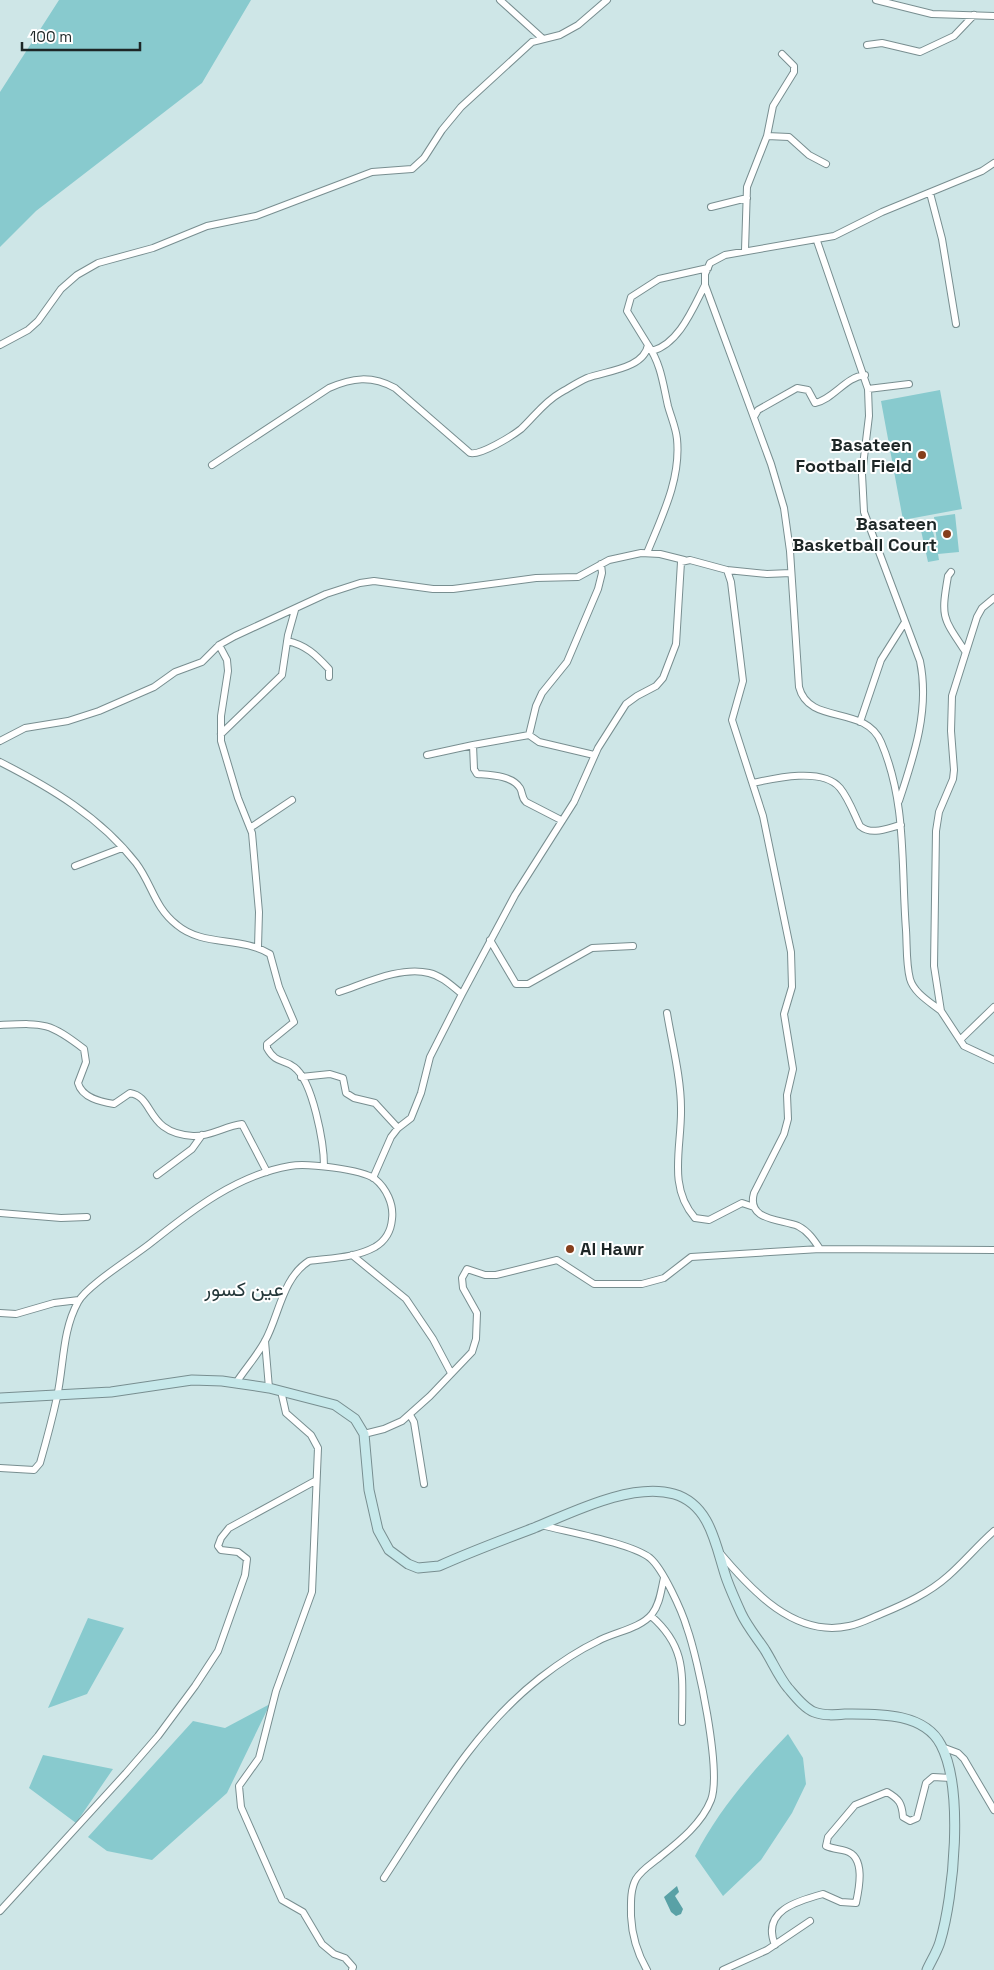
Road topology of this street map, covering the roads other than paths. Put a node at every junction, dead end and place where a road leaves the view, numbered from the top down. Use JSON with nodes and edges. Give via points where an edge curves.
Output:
{"nodes":[{"id":1,"x":500,"y":0,"type":"edge"},
{"id":2,"x":608,"y":0,"type":"edge"},
{"id":3,"x":876,"y":0,"type":"edge"},
{"id":4,"x":974,"y":15,"type":"junction"},
{"id":5,"x":994,"y":16,"type":"edge"},
{"id":6,"x":542,"y":38,"type":"junction"},
{"id":7,"x":867,"y":45,"type":"dead end"},
{"id":8,"x":782,"y":54,"type":"dead end"},
{"id":9,"x":767,"y":136,"type":"junction"},
{"id":10,"x":994,"y":163,"type":"edge"},
{"id":11,"x":826,"y":164,"type":"dead end"},
{"id":12,"x":930,"y":193,"type":"junction"},
{"id":13,"x":746,"y":198,"type":"junction"},
{"id":14,"x":711,"y":207,"type":"dead end"},
{"id":15,"x":817,"y":241,"type":"junction"},
{"id":16,"x":745,"y":250,"type":"junction"},
{"id":17,"x":708,"y":268,"type":"junction"},
{"id":18,"x":705,"y":285,"type":"junction"},
{"id":19,"x":956,"y":324,"type":"dead end"},
{"id":20,"x":0,"y":345,"type":"edge"},
{"id":21,"x":650,"y":348,"type":"junction"},
{"id":22,"x":865,"y":375,"type":"junction"},
{"id":23,"x":909,"y":384,"type":"dead end"},
{"id":24,"x":868,"y":389,"type":"junction"},
{"id":25,"x":754,"y":417,"type":"junction"},
{"id":26,"x":212,"y":465,"type":"dead end"},
{"id":27,"x":647,"y":552,"type":"junction"},
{"id":28,"x":684,"y":560,"type":"junction"},
{"id":29,"x":601,"y":564,"type":"junction"},
{"id":30,"x":727,"y":570,"type":"junction"},
{"id":31,"x":951,"y":572,"type":"dead end"},
{"id":32,"x":791,"y":573,"type":"junction"},
{"id":33,"x":994,"y":598,"type":"edge"},
{"id":34,"x":295,"y":610,"type":"junction"},
{"id":35,"x":905,"y":622,"type":"junction"},
{"id":36,"x":287,"y":641,"type":"junction"},
{"id":37,"x":219,"y":645,"type":"junction"},
{"id":38,"x":965,"y":651,"type":"junction"},
{"id":39,"x":329,"y":677,"type":"dead end"},
{"id":40,"x":860,"y":722,"type":"junction"},
{"id":41,"x":221,"y":734,"type":"junction"},
{"id":42,"x":529,"y":735,"type":"junction"},
{"id":43,"x":0,"y":740,"type":"edge"},
{"id":44,"x":473,"y":745,"type":"junction"},
{"id":45,"x":427,"y":755,"type":"dead end"},
{"id":46,"x":594,"y":755,"type":"junction"},
{"id":47,"x":0,"y":762,"type":"edge"},
{"id":48,"x":753,"y":783,"type":"junction"},
{"id":49,"x":292,"y":800,"type":"dead end"},
{"id":50,"x":899,"y":803,"type":"junction"},
{"id":51,"x":561,"y":820,"type":"junction"},
{"id":52,"x":901,"y":825,"type":"junction"},
{"id":53,"x":250,"y":828,"type":"junction"},
{"id":54,"x":122,"y":848,"type":"junction"},
{"id":55,"x":76,"y":866,"type":"dead end"},
{"id":56,"x":490,"y":940,"type":"junction"},
{"id":57,"x":633,"y":946,"type":"dead end"},
{"id":58,"x":258,"y":947,"type":"junction"},
{"id":59,"x":339,"y":992,"type":"dead end"},
{"id":60,"x":462,"y":994,"type":"junction"},
{"id":61,"x":994,"y":1007,"type":"edge"},
{"id":62,"x":941,"y":1011,"type":"junction"},
{"id":63,"x":667,"y":1013,"type":"dead end"},
{"id":64,"x":0,"y":1025,"type":"edge"},
{"id":65,"x":960,"y":1040,"type":"junction"},
{"id":66,"x":994,"y":1060,"type":"edge"},
{"id":67,"x":301,"y":1077,"type":"junction"},
{"id":68,"x":398,"y":1128,"type":"junction"},
{"id":69,"x":202,"y":1135,"type":"junction"},
{"id":70,"x":324,"y":1166,"type":"junction"},
{"id":71,"x":268,"y":1172,"type":"junction"},
{"id":72,"x":157,"y":1175,"type":"dead end"},
{"id":73,"x":373,"y":1178,"type":"junction"},
{"id":74,"x":754,"y":1207,"type":"junction"},
{"id":75,"x":0,"y":1213,"type":"edge"},
{"id":76,"x":87,"y":1217,"type":"dead end"},
{"id":77,"x":820,"y":1249,"type":"junction"},
{"id":78,"x":994,"y":1250,"type":"edge"},
{"id":79,"x":352,"y":1255,"type":"junction"},
{"id":80,"x":79,"y":1300,"type":"junction"},
{"id":81,"x":0,"y":1314,"type":"edge"},
{"id":82,"x":265,"y":1341,"type":"junction"},
{"id":83,"x":451,"y":1373,"type":"junction"},
{"id":84,"x":236,"y":1383,"type":"junction"},
{"id":85,"x":269,"y":1388,"type":"junction"},
{"id":86,"x":281,"y":1391,"type":"junction"},
{"id":87,"x":57,"y":1396,"type":"junction"},
{"id":88,"x":0,"y":1398,"type":"edge"},
{"id":89,"x":410,"y":1415,"type":"junction"},
{"id":90,"x":364,"y":1434,"type":"junction"},
{"id":91,"x":0,"y":1468,"type":"edge"},
{"id":92,"x":315,"y":1481,"type":"junction"},
{"id":93,"x":424,"y":1484,"type":"dead end"},
{"id":94,"x":541,"y":1524,"type":"junction"},
{"id":95,"x":994,"y":1531,"type":"edge"},
{"id":96,"x":719,"y":1552,"type":"junction"},
{"id":97,"x":664,"y":1578,"type":"junction"},
{"id":98,"x":651,"y":1616,"type":"junction"},
{"id":99,"x":682,"y":1722,"type":"dead end"},
{"id":100,"x":942,"y":1747,"type":"junction"},
{"id":101,"x":951,"y":1778,"type":"junction"},
{"id":102,"x":994,"y":1810,"type":"edge"},
{"id":103,"x":384,"y":1878,"type":"dead end"},
{"id":104,"x":0,"y":1911,"type":"edge"},
{"id":105,"x":810,"y":1921,"type":"dead end"},
{"id":106,"x":775,"y":1945,"type":"junction"},
{"id":107,"x":645,"y":1969,"type":"edge"},
{"id":108,"x":352,"y":1970,"type":"edge"},
{"id":109,"x":723,"y":1970,"type":"edge"},
{"id":110,"x":927,"y":1970,"type":"edge"}],
"edges":[{"from":1,"to":6,"type":"street"},
{"from":2,"to":6,"type":"street","via":[[578,25],[560,35]]},
{"from":3,"to":4,"type":"street","via":[[932,14]]},
{"from":4,"to":5,"type":"street"},
{"from":4,"to":7,"type":"street","via":[[954,36],[920,52],[889,44]]},
{"from":6,"to":20,"type":"street","via":[[532,42],[461,107],[412,170],[372,172],[256,216],[207,226],[153,248],[98,263],[61,289],[28,330]]},
{"from":8,"to":9,"type":"street","via":[[794,66],[794,72],[773,106]]},
{"from":9,"to":11,"type":"street","via":[[789,137],[809,155]]},
{"from":9,"to":13,"type":"street","via":[[749,178]]},
{"from":10,"to":12,"type":"street"},
{"from":12,"to":15,"type":"street"},
{"from":12,"to":19,"type":"street","via":[[942,239]]},
{"from":13,"to":14,"type":"street"},
{"from":13,"to":16,"type":"street"},
{"from":15,"to":16,"type":"street"},
{"from":15,"to":22,"type":"street"},
{"from":16,"to":17,"type":"street","via":[[715,258]]},
{"from":17,"to":18,"type":"street"},
{"from":17,"to":21,"type":"street","via":[[659,279],[631,297],[627,310]]},
{"from":18,"to":21,"type":"street","via":[[678,332],[662,348]]},
{"from":18,"to":25,"type":"street"},
{"from":21,"to":26,"type":"street","via":[[636,362],[586,379],[558,394],[517,432],[479,453],[470,452],[394,388],[367,378],[328,388]]},
{"from":21,"to":27,"type":"street","via":[[660,369],[677,437],[678,457],[669,498]]},
{"from":22,"to":24,"type":"street"},
{"from":22,"to":25,"type":"street","via":[[840,386],[823,401],[815,403],[808,390],[797,388],[758,410]]},
{"from":23,"to":24,"type":"street"},
{"from":24,"to":35,"type":"street","via":[[869,416],[861,480],[864,512]]},
{"from":25,"to":32,"type":"street","via":[[784,508]]},
{"from":27,"to":28,"type":"street"},
{"from":27,"to":29,"type":"street","via":[[621,556]]},
{"from":28,"to":30,"type":"street"},
{"from":28,"to":46,"type":"street","via":[[678,568],[676,644],[668,666],[656,686],[626,704]]},
{"from":29,"to":34,"type":"street","via":[[578,577],[536,578],[453,589],[367,582],[326,594]]},
{"from":29,"to":42,"type":"street","via":[[598,589],[567,662],[539,700],[531,718]]},
{"from":30,"to":32,"type":"street"},
{"from":30,"to":48,"type":"street","via":[[743,681],[732,720]]},
{"from":31,"to":38,"type":"street","via":[[943,613]]},
{"from":32,"to":40,"type":"street","via":[[802,698],[816,708]]},
{"from":33,"to":38,"type":"street","via":[[977,616]]},
{"from":34,"to":36,"type":"street"},
{"from":34,"to":37,"type":"street"},
{"from":35,"to":40,"type":"street","via":[[881,660]]},
{"from":35,"to":50,"type":"street","via":[[920,661],[924,702]]},
{"from":36,"to":39,"type":"street","via":[[303,644],[329,669]]},
{"from":36,"to":41,"type":"street","via":[[282,675]]},
{"from":37,"to":41,"type":"street","via":[[227,660],[228,671]]},
{"from":37,"to":43,"type":"street","via":[[202,662],[175,672],[154,687],[99,711],[60,723],[25,728]]},
{"from":38,"to":62,"type":"street","via":[[951,703],[953,779],[938,812],[936,831],[934,966]]},
{"from":40,"to":50,"type":"street","via":[[877,733]]},
{"from":41,"to":53,"type":"street","via":[[238,798]]},
{"from":42,"to":44,"type":"street"},
{"from":42,"to":46,"type":"street","via":[[539,742]]},
{"from":44,"to":45,"type":"street"},
{"from":44,"to":51,"type":"street","via":[[477,774],[494,775],[510,781],[520,788],[526,802]]},
{"from":46,"to":51,"type":"street","via":[[576,797]]},
{"from":47,"to":54,"type":"street","via":[[93,818]]},
{"from":48,"to":52,"type":"street","via":[[794,776],[826,779],[840,787],[865,830],[870,832]]},
{"from":48,"to":74,"type":"street","via":[[772,852],[791,952],[792,987],[784,1014],[793,1068],[787,1095],[787,1126],[754,1194]]},
{"from":49,"to":53,"type":"street"},
{"from":50,"to":52,"type":"street"},
{"from":51,"to":56,"type":"street"},
{"from":52,"to":62,"type":"street","via":[[910,979],[919,995]]},
{"from":53,"to":58,"type":"street","via":[[259,912]]},
{"from":54,"to":55,"type":"street"},
{"from":54,"to":58,"type":"street","via":[[139,867],[162,910],[184,931],[201,938]]},
{"from":56,"to":57,"type":"street","via":[[516,984],[528,984],[592,948]]},
{"from":56,"to":60,"type":"street"},
{"from":58,"to":67,"type":"street","via":[[270,954],[273,960],[279,987],[294,1022],[267,1048],[280,1062],[294,1066]]},
{"from":59,"to":60,"type":"street","via":[[402,973],[418,972],[430,973],[444,980]]},
{"from":60,"to":68,"type":"street","via":[[430,1057],[411,1118]]},
{"from":61,"to":65,"type":"street"},
{"from":62,"to":65,"type":"street"},
{"from":63,"to":74,"type":"street","via":[[681,1107],[677,1180],[681,1198],[695,1218],[709,1220],[742,1203]]},
{"from":64,"to":69,"type":"street","via":[[46,1025],[62,1033],[84,1049],[86,1062],[78,1083],[82,1092],[114,1104],[130,1093],[134,1094],[144,1101],[154,1119],[168,1132]]},
{"from":65,"to":66,"type":"street","via":[[968,1048]]},
{"from":67,"to":68,"type":"street","via":[[330,1074],[343,1078],[346,1094],[375,1103]]},
{"from":67,"to":70,"type":"street","via":[[320,1130]]},
{"from":68,"to":73,"type":"street","via":[[390,1137]]},
{"from":69,"to":71,"type":"street","via":[[242,1124]]},
{"from":69,"to":72,"type":"street","via":[[192,1149]]},
{"from":70,"to":71,"type":"street","via":[[290,1166]]},
{"from":70,"to":73,"type":"street"},
{"from":71,"to":80,"type":"street","via":[[201,1205]]},
{"from":73,"to":79,"type":"street","via":[[389,1198],[391,1227],[379,1244]]},
{"from":74,"to":77,"type":"street","via":[[764,1216],[800,1227]]},
{"from":75,"to":76,"type":"street"},
{"from":77,"to":78,"type":"street"},
{"from":77,"to":83,"type":"street","via":[[691,1257],[664,1278],[642,1284],[594,1284],[557,1260],[496,1275],[468,1269],[462,1278],[463,1288],[477,1313],[476,1339],[472,1352]]},
{"from":79,"to":82,"type":"street","via":[[305,1263],[290,1282]]},
{"from":79,"to":83,"type":"street","via":[[406,1299]]},
{"from":80,"to":81,"type":"street","via":[[16,1314]]},
{"from":80,"to":87,"type":"street","via":[[68,1329]]},
{"from":82,"to":84,"type":"street"},
{"from":82,"to":85,"type":"street"},
{"from":83,"to":89,"type":"street"},
{"from":84,"to":85,"type":"main road"},
{"from":84,"to":87,"type":"main road","via":[[192,1380]]},
{"from":85,"to":86,"type":"main road"},
{"from":86,"to":90,"type":"main road","via":[[335,1405],[355,1419]]},
{"from":86,"to":92,"type":"street","via":[[286,1413],[317,1442]]},
{"from":87,"to":88,"type":"main road"},
{"from":87,"to":91,"type":"street","via":[[38,1468]]},
{"from":89,"to":90,"type":"street","via":[[384,1429]]},
{"from":89,"to":93,"type":"street","via":[[417,1434]]},
{"from":90,"to":94,"type":"main road","via":[[369,1490],[378,1530],[389,1550],[408,1564],[418,1568],[439,1566]]},
{"from":92,"to":104,"type":"street","via":[[229,1528],[221,1538],[218,1546],[221,1550],[238,1552],[247,1559],[245,1575],[218,1651],[158,1736]]},
{"from":92,"to":108,"type":"street","via":[[313,1580],[309,1603],[276,1691],[258,1758],[239,1786],[239,1795],[282,1900],[303,1912],[322,1944],[345,1958]]},
{"from":94,"to":96,"type":"main road","via":[[629,1494],[673,1493],[696,1506],[708,1522]]},
{"from":94,"to":97,"type":"street","via":[[641,1552],[654,1562]]},
{"from":95,"to":96,"type":"street","via":[[948,1576],[925,1593],[850,1626],[834,1628],[809,1624],[781,1611],[745,1582]]},
{"from":96,"to":100,"type":"main road","via":[[727,1581],[743,1616],[787,1687],[802,1704],[814,1712],[830,1715],[877,1715],[909,1720],[934,1734]]},
{"from":97,"to":98,"type":"street"},
{"from":97,"to":107,"type":"street","via":[[687,1628],[700,1677],[713,1758],[714,1786],[712,1798],[695,1825],[636,1880],[631,1902],[632,1924],[637,1951]]},
{"from":98,"to":99,"type":"street","via":[[667,1630],[683,1669]]},
{"from":98,"to":103,"type":"street","via":[[581,1650],[509,1704],[471,1747]]},
{"from":100,"to":101,"type":"main road"},
{"from":100,"to":102,"type":"street","via":[[964,1759]]},
{"from":101,"to":106,"type":"street","via":[[932,1776],[926,1783],[917,1818],[910,1821],[903,1817],[898,1798],[887,1792],[855,1805],[846,1813],[828,1837],[826,1846],[847,1851],[854,1857],[860,1872],[856,1903],[841,1902],[823,1894],[788,1906],[775,1917],[771,1935]]},
{"from":101,"to":110,"type":"main road","via":[[955,1839],[951,1889],[939,1944]]},
{"from":105,"to":106,"type":"street"},
{"from":106,"to":109,"type":"street"}]}
